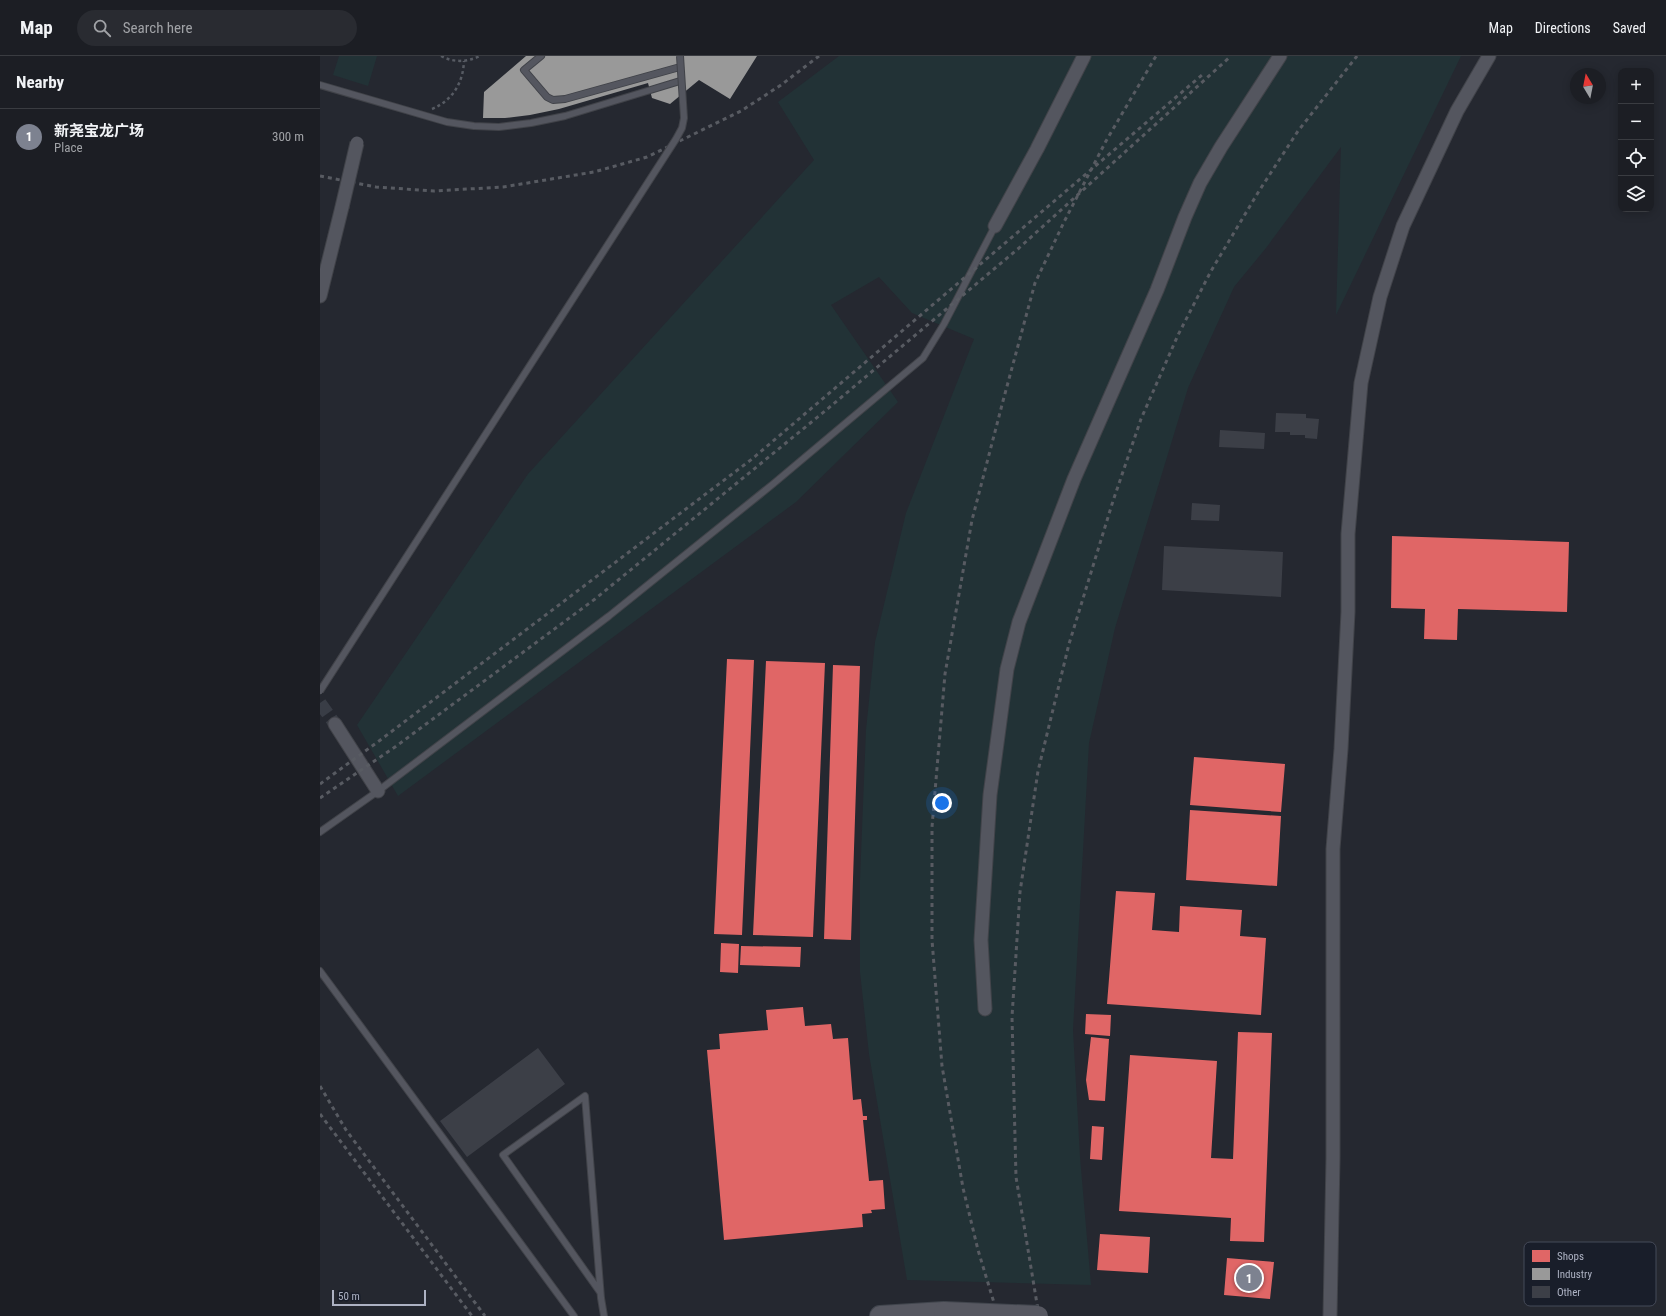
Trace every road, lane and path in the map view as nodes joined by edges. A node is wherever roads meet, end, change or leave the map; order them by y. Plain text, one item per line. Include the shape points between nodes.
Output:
1 (442, 56) edge
2 (480, 56) edge
3 (541, 56) edge
4 (680, 56) edge
5 (1084, 56) edge
6 (1280, 56) edge
7 (1489, 56) edge
8 (464, 61) junction
9 (680, 67) junction
10 (680, 81) junction
11 (320, 85) edge
12 (429, 109) dead end
13 (357, 143) dead end
14 (995, 226) joint
15 (320, 296) edge
16 (320, 691) edge
17 (335, 724) tunnel mouth
18 (378, 791) junction
19 (320, 832) edge
20 (320, 972) edge
21 (985, 1009) dead end
22 (600, 1292) junction
23 (574, 1316) edge
24 (604, 1316) edge
25 (880, 1316) edge
26 (1038, 1316) edge
27 (1330, 1316) edge

1 - 8 path via 450,60
2 - 8 path
3 - 9 lane via 524,70 547,97 553,100 565,99
4 - 9 lane, bridge
5 - 14 street
6 - 21 street via 1200,183 1157,290 1074,479 1019,622 1007,669 990,795 981,940
7 - 27 street via 1457,111 1403,226 1380,297 1361,383 1348,534 1347,635 1333,849
8 - 12 path via 462,77 455,91 442,104
9 - 10 lane, bridge
10 - 11 lane via 565,116 531,124 499,127 447,122
10 - 16 lane, bridge via 684,118 676,139
13 - 15 street, bridge
14 - 18 lane via 944,324 923,358 773,484 609,616
17 - 18 street
18 - 19 lane
20 - 23 lane
22 - 22 lane via 595,1229 585,1096 503,1155
22 - 24 lane
25 - 26 main road, bridge via 944,1312

